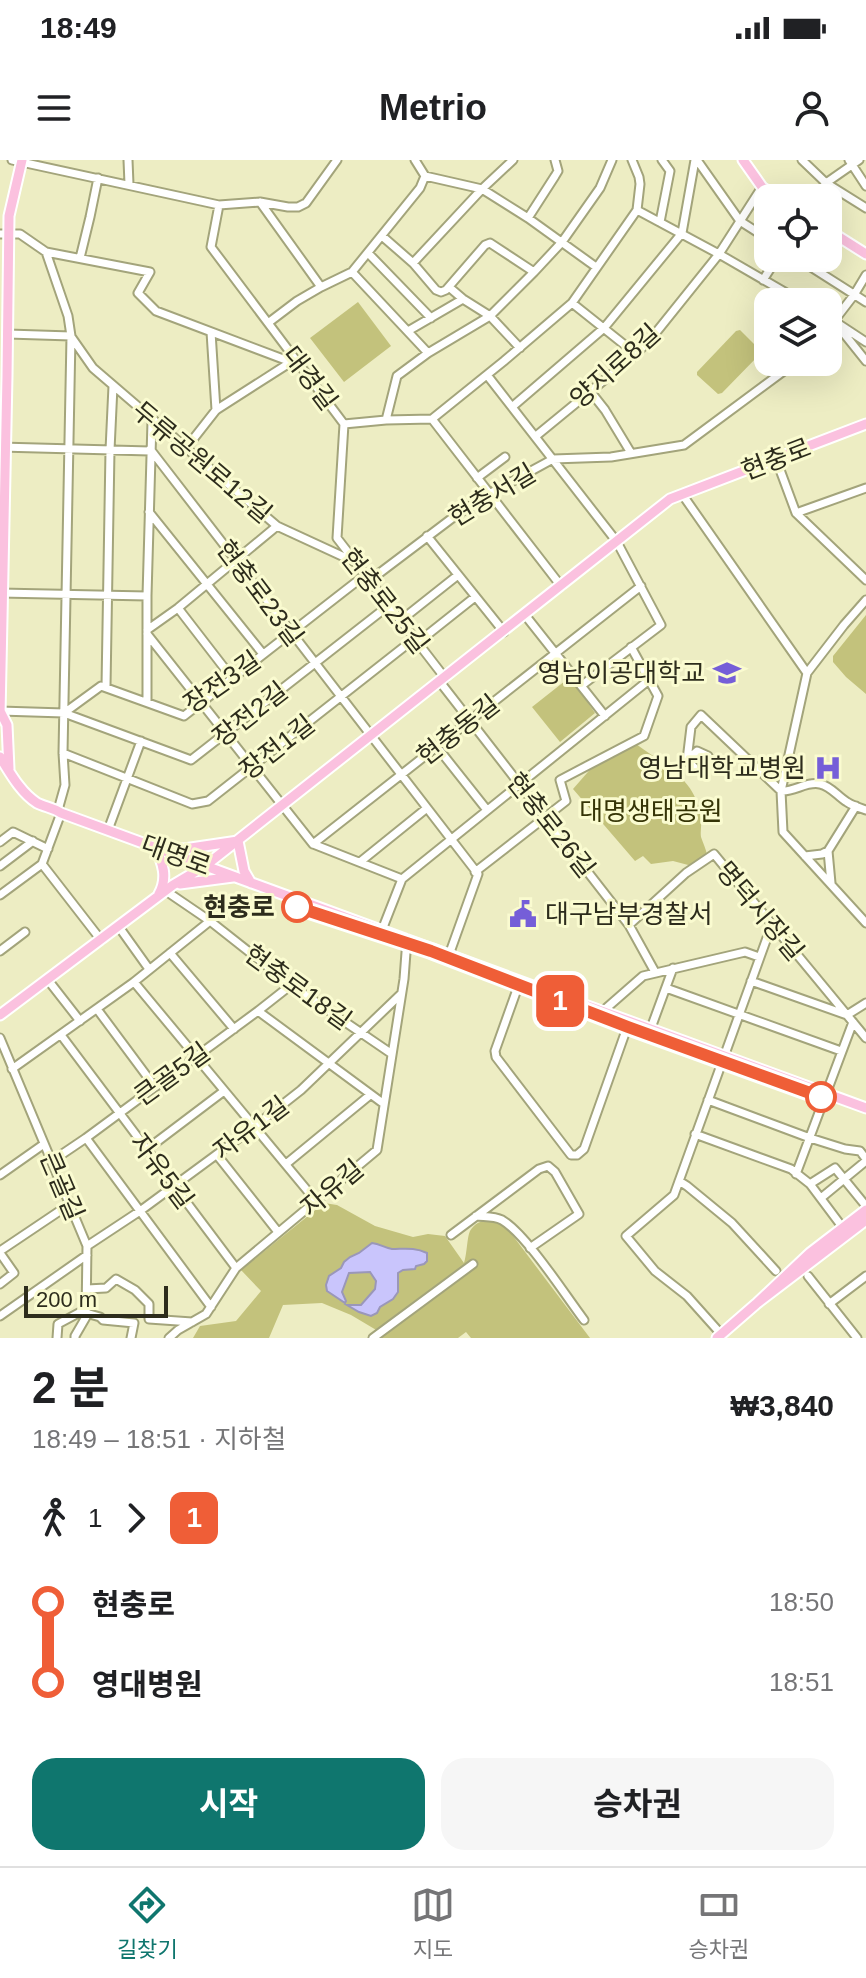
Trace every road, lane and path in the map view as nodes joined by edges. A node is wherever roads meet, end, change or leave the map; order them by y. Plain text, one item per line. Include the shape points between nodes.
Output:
1 (128, 160) edge
2 (337, 160) edge
3 (415, 160) edge
4 (513, 160) edge
5 (555, 160) edge
6 (612, 160) edge
7 (632, 160) edge
8 (662, 160) edge
9 (696, 160) edge
10 (743, 160) edge
11 (802, 160) edge
12 (19, 161) edge
13 (853, 162) edge
14 (425, 176) junction
15 (98, 178) junction
16 (826, 183) junction
17 (129, 184) junction
18 (760, 184) edge
19 (866, 186) edge
20 (482, 189) junction
21 (754, 199) edge
22 (260, 202) junction
23 (219, 205) junction
24 (866, 208) edge
25 (637, 210) junction
26 (528, 218) junction
27 (740, 221) junction
28 (660, 222) junction
29 (4, 227) edge
30 (754, 230) edge
31 (682, 233) junction
32 (382, 236) junction
33 (842, 239) edge
34 (562, 242) junction
35 (46, 252) junction
36 (368, 253) junction
37 (719, 254) junction
38 (866, 254) edge
39 (80, 258) junction
40 (413, 263) junction
41 (596, 267) junction
42 (352, 272) junction
43 (534, 272) junction
44 (768, 272) edge
45 (819, 272) edge
46 (866, 275) edge
47 (763, 280) junction
48 (321, 287) junction
49 (449, 287) junction
50 (777, 288) edge
51 (854, 295) junction
52 (463, 299) junction
53 (866, 302) edge
54 (572, 303) junction
55 (842, 313) edge
56 (490, 316) junction
57 (431, 318) junction
58 (268, 323) junction
59 (842, 327) edge
60 (604, 328) junction
61 (408, 331) junction
62 (211, 332) junction
63 (842, 332) edge
64 (8, 334) junction
65 (71, 336) junction
66 (866, 342) edge
67 (520, 348) junction
68 (428, 353) junction
69 (636, 354) junction
70 (293, 361) junction
71 (866, 361) edge
72 (4, 375) edge
73 (487, 375) junction
74 (777, 376) edge
75 (113, 386) junction
76 (590, 391) junction
77 (512, 407) junction
78 (216, 410) junction
79 (3, 411) edge
80 (432, 419) junction
81 (386, 420) junction
82 (152, 421) junction
83 (344, 424) junction
84 (866, 424) edge
85 (536, 436) junction
86 (187, 447) junction
87 (2, 448) edge
88 (68, 450) junction
89 (110, 450) junction
90 (150, 450) junction
91 (631, 453) junction
92 (505, 457) dead end
93 (553, 459) junction
94 (776, 459) junction
95 (477, 478) junction
96 (866, 488) edge
97 (489, 494) junction
98 (682, 494) junction
99 (149, 512) junction
100 (796, 513) junction
101 (277, 526) junction
102 (427, 536) junction
103 (617, 542) junction
104 (236, 561) junction
105 (355, 562) junction
106 (458, 575) junction
107 (367, 578) junction
108 (866, 580) edge
109 (207, 585) junction
110 (561, 586) junction
111 (641, 586) junction
112 (2, 593) edge
113 (65, 594) junction
114 (107, 595) junction
115 (147, 596) junction
116 (475, 597) junction
117 (866, 600) edge
118 (388, 606) junction
119 (178, 608) junction
120 (525, 615) junction
121 (400, 621) junction
122 (147, 632) junction
123 (291, 632) junction
124 (504, 632) junction
125 (416, 641) junction
126 (631, 647) junction
127 (263, 654) junction
128 (556, 654) junction
129 (315, 663) junction
130 (807, 673) junction
131 (232, 678) junction
132 (442, 680) junction
133 (649, 680) junction
134 (581, 686) junction
135 (106, 687) junction
136 (340, 696) junction
137 (147, 702) junction
138 (201, 703) junction
139 (0, 712) edge
140 (64, 713) junction
141 (605, 716) junction
142 (470, 721) junction
143 (225, 733) junction
144 (371, 736) junction
145 (141, 741) junction
146 (437, 747) junction
147 (63, 753) junction
148 (708, 756) dead end
149 (0, 757) edge
150 (687, 760) junction
151 (252, 767) junction
152 (694, 767) dead end
153 (10, 772) junction
154 (401, 775) junction
155 (127, 778) junction
156 (0, 779) edge
157 (520, 785) junction
158 (781, 791) junction
159 (282, 805) junction
160 (856, 806) junction
161 (427, 808) junction
162 (487, 810) junction
163 (866, 810) edge
164 (60, 812) junction
165 (546, 818) junction
166 (108, 830) junction
167 (451, 840) junction
168 (33, 841) junction
169 (238, 841) junction
170 (0, 842) edge
171 (313, 844) junction
172 (155, 847) junction
173 (48, 849) junction
174 (828, 851) junction
175 (805, 856) junction
176 (360, 862) junction
177 (42, 864) junction
178 (0, 866) edge
179 (205, 866) junction
180 (475, 872) junction
181 (234, 877) junction
182 (402, 879) junction
183 (251, 883) junction
184 (831, 883) junction
185 (166, 891) junction
186 (1, 893) edge
187 (210, 921) junction
188 (866, 923) edge
189 (772, 924) junction
190 (629, 925) junction
191 (119, 927) junction
192 (382, 930) junction
193 (25, 932) dead end
194 (407, 939) junction
195 (101, 940) junction
196 (0, 951) edge
197 (170, 953) junction
198 (449, 955) junction
199 (759, 957) junction
200 (673, 968) junction
201 (149, 969) junction
202 (655, 972) junction
203 (48, 980) junction
204 (520, 981) junction
205 (751, 981) junction
206 (134, 982) junction
207 (291, 985) junction
208 (666, 988) junction
209 (401, 994) junction
210 (866, 1003) edge
211 (97, 1009) junction
212 (258, 1011) junction
213 (603, 1011) junction
214 (739, 1013) junction
215 (0, 1015) edge
216 (850, 1019) junction
217 (80, 1021) junction
218 (629, 1022) junction
219 (651, 1028) junction
220 (234, 1029) junction
221 (361, 1032) junction
222 (61, 1035) junction
223 (0, 1038) edge
224 (866, 1038) edge
225 (841, 1051) junction
226 (392, 1054) junction
227 (724, 1055) junction
228 (196, 1057) junction
229 (329, 1064) junction
230 (12, 1069) junction
231 (155, 1087) junction
232 (224, 1091) junction
233 (826, 1094) junction
234 (370, 1095) junction
235 (708, 1100) junction
236 (384, 1104) junction
237 (866, 1108) edge
238 (119, 1113) junction
239 (254, 1127) junction
240 (695, 1134) junction
241 (86, 1138) junction
242 (810, 1138) junction
243 (44, 1144) junction
244 (146, 1150) junction
245 (217, 1155) junction
246 (866, 1160) edge
247 (52, 1161) junction
248 (286, 1164) junction
249 (796, 1174) junction
250 (0, 1175) edge
251 (844, 1179) junction
252 (679, 1181) junction
253 (810, 1184) junction
254 (173, 1185) junction
255 (821, 1198) junction
256 (316, 1201) junction
257 (70, 1204) junction
258 (140, 1211) junction
259 (865, 1215) edge
260 (476, 1216) junction
261 (843, 1228) junction
262 (278, 1232) junction
263 (451, 1235) dead end
264 (530, 1248) junction
265 (87, 1250) junction
266 (0, 1252) edge
267 (473, 1264) dead end
268 (236, 1268) junction
269 (776, 1271) dead end
270 (808, 1276) dead end
271 (866, 1276) edge
272 (0, 1284) edge
273 (87, 1289) junction
274 (756, 1304) junction
275 (829, 1304) junction
276 (211, 1307) junction
277 (86, 1311) junction
278 (0, 1316) edge
279 (149, 1316) junction
280 (584, 1320) dead end
281 (193, 1322) junction
282 (134, 1323) junction
283 (719, 1336) edge
284 (57, 1338) edge
285 (75, 1338) edge
286 (131, 1338) edge
287 (169, 1338) edge
288 (373, 1338) edge
289 (857, 1338) edge

1 - 17 street
2 - 22 street via 306,203 288,207
3 - 14 street
4 - 20 street
5 - 26 street via 558,171
6 - 34 street via 600,188
7 - 25 street via 640,184
8 - 28 street via 670,171
9 - 27 street
9 - 31 street
10 - 18 main road
11 - 16 street
12 - 15 street
12 - 29 main road
13 - 16 street
13 - 19 street
14 - 20 street
14 - 32 street
15 - 17 street
15 - 39 street
16 - 24 street
17 - 23 street
20 - 26 street
20 - 40 street
21 - 27 street, 양지로8길
22 - 23 street
22 - 48 street
23 - 58 street, 대경길 via 211,247
25 - 28 street
25 - 41 street
26 - 34 street
27 - 30 street
27 - 37 street, 양지로8길
28 - 31 street
29 - 35 street
29 - 64 main road
31 - 37 street
31 - 60 street
32 - 36 street
32 - 40 street
33 - 38 main road
34 - 41 street
34 - 43 street
35 - 39 street
35 - 65 street, 두류공원로12길
36 - 42 street
36 - 57 street
37 - 47 street
37 - 69 street, 양지로8길
39 - 62 street via 150,272 138,293 156,311
40 - 49 street via 436,290
41 - 54 street
42 - 48 street
42 - 61 street
43 - 49 street via 490,243
43 - 56 street
44 - 47 street
45 - 51 street
46 - 51 street
47 - 50 street
48 - 58 street
49 - 52 street
51 - 53 street
51 - 55 street
52 - 56 street
52 - 57 street
54 - 60 street
54 - 67 street
56 - 67 street
56 - 68 street
57 - 61 street
58 - 70 street, 대경길
59 - 66 street
60 - 69 street
60 - 77 street
61 - 68 street
62 - 70 street
62 - 78 street
63 - 71 street
64 - 65 street
64 - 72 main road
65 - 75 street, 두류공원로12길
65 - 88 street
67 - 73 street
68 - 81 street via 397,376
69 - 76 street, 양지로8길
70 - 78 street
70 - 83 street, 대경길
72 - 79 main road
73 - 77 street
73 - 80 street
74 - 91 street, 현충서길 via 684,445
75 - 82 street, 두류공원로12길
75 - 89 street
76 - 85 street, 양지로8길
76 - 91 street
77 - 85 street
78 - 86 street
79 - 87 main road
80 - 81 street, 대경길
80 - 95 street
81 - 83 street, 대경길
82 - 86 street, 두류공원로12길
82 - 90 street
83 - 105 street, 현충로25길 via 337,538
84 - 94 main road, 현충로
85 - 93 street
86 - 101 street, 두류공원로12길
87 - 88 street
87 - 112 main road
88 - 89 street
88 - 113 street
89 - 90 street
89 - 114 street
90 - 99 street
90 - 104 street, 현충로23길
91 - 93 street, 현충서길
92 - 95 street
93 - 97 street, 현충서길
93 - 103 street
94 - 98 main road, 현충로
94 - 100 street
95 - 97 street
96 - 100 street
97 - 102 street, 현충서길
97 - 110 street
98 - 103 main road, 현충로
98 - 130 street
99 - 109 street
99 - 115 street
100 - 108 street
101 - 104 street
101 - 105 street, 두류공원로12길
102 - 106 street
102 - 107 street, 현충서길
103 - 110 main road, 현충로
103 - 111 street
104 - 109 street
104 - 123 street, 현충로23길
105 - 107 street, 현충로25길
106 - 116 street
106 - 121 street
107 - 118 street, 현충로25길
107 - 123 street, 장전3길
109 - 119 street
109 - 127 street
110 - 120 main road, 현충로
111 - 126 street via 661,625
111 - 128 street, 현충동길
112 - 113 street
112 - 139 main road
113 - 114 street
113 - 140 street
114 - 115 street
114 - 135 street
115 - 122 street
116 - 124 street
116 - 125 street, 장전1길
117 - 130 street
118 - 121 street, 현충로25길
118 - 129 street, 장전2길
119 - 122 street
119 - 131 street
120 - 124 main road, 현충로
120 - 128 street
121 - 125 street, 현충로25길
122 - 137 street
122 - 138 street
123 - 127 street, 장전3길
123 - 129 street, 현충로23길
124 - 132 main road, 현충로
125 - 132 street, 현충로25길
125 - 136 street, 장전1길
126 - 133 street
126 - 134 street
127 - 131 street, 장전3길
128 - 134 street
128 - 142 street, 현충동길
129 - 136 street, 현충로23길
129 - 143 street, 장전2길
130 - 158 street
131 - 138 street, 장전3길
132 - 142 street, 현충로26길
132 - 144 main road, 현충로
133 - 141 street
133 - 165 street via 658,696 644,736 560,780 566,801
134 - 141 street
135 - 137 street, 장전3길
135 - 140 street
136 - 144 street, 현충로23길
136 - 151 street, 장전1길
137 - 138 street, 장전3길 via 184,716
138 - 143 street
139 - 140 street
139 - 153 main road via 7,725
140 - 145 street, 장전2길
140 - 147 street
141 - 157 street
142 - 146 street, 현충동길
142 - 157 street, 현충로26길
143 - 145 street, 장전2길 via 191,760
143 - 151 street
144 - 154 street, 현충로23길
144 - 159 main road, 현충로
145 - 155 street
146 - 154 street, 현충동길
146 - 162 street
147 - 155 street, 장전1길
147 - 164 street
148 - 150 street via 697,751
149 - 153 main road, 대명로
150 - 152 street
150 - 158 street via 691,727 701,715
151 - 155 street, 장전1길 via 208,801 192,804
151 - 159 street
153 - 156 main road
153 - 164 main road, 대명로 via 36,802
154 - 161 street, 현충로23길
154 - 171 street, 현충동길
155 - 166 street
157 - 162 street
157 - 165 street, 현충로26길
158 - 160 street via 819,784
158 - 175 street via 783,832
159 - 169 main road, 현충로
159 - 171 street
160 - 163 street
160 - 174 street
161 - 167 street, 현충로23길
161 - 176 street
162 - 167 street
164 - 166 main road, 대명로
164 - 173 street
165 - 180 street
165 - 190 street, 현충로26길
166 - 172 main road, 대명로
167 - 180 street, 현충로23길
167 - 182 street
168 - 170 street via 13,832
168 - 173 street
168 - 178 street
169 - 172 main road via 184,849
169 - 179 main road, 현충로
169 - 183 main road
171 - 176 street
172 - 179 main road, 대명로
172 - 185 main road
173 - 177 street
174 - 175 street
174 - 184 street
175 - 184 street
176 - 182 street
177 - 186 street
177 - 195 street
179 - 181 main road, 대명로
179 - 185 main road, 현충로
180 - 198 street
181 - 183 main road, 대명로
181 - 185 main road
182 - 192 street
183 - 192 main road, 대명로
184 - 188 street
185 - 187 street, 현충로18길
185 - 191 main road, 현충로
187 - 197 street
187 - 207 street, 현충로18길
189 - 190 street, 명덕시장길 via 714,854
189 - 199 street
189 - 216 street, 명덕시장길
190 - 202 street, 현충로26길
191 - 195 main road, 현충로
191 - 201 street
192 - 194 main road, 대명로
193 - 196 street
194 - 198 main road, 대명로
194 - 209 street, 자유길
195 - 203 main road, 현충로
197 - 201 street
197 - 220 street
198 - 204 main road, 대명로
199 - 200 street via 745,952
199 - 205 street
200 - 202 street
200 - 208 street
201 - 206 street
202 - 213 street
203 - 215 main road, 현충로
203 - 217 street
204 - 213 main road, 대명로
204 - 218 street via 496,1057 571,1155 584,1149
205 - 214 street
205 - 216 street
206 - 211 street
206 - 228 street
207 - 212 street, 큰골5길
207 - 221 street, 현충로18길
208 - 214 street
208 - 219 street
209 - 221 street, 자유1길
209 - 226 street, 자유길
210 - 216 street
211 - 217 street
211 - 231 street
212 - 220 street, 큰골5길
212 - 229 street
213 - 218 main road, 대명로
214 - 225 street
214 - 227 street
216 - 224 street, 명덕시장길
216 - 225 street
217 - 222 street
218 - 219 main road, 대명로
219 - 227 main road, 대명로
220 - 228 street, 큰골5길
221 - 226 street, 현충로18길
221 - 229 street, 자유1길
222 - 230 street
222 - 238 street, 자유5길
223 - 230 street, 큰골길
225 - 233 street
226 - 236 street, 자유길
227 - 233 main road, 대명로
227 - 235 street
228 - 231 street, 큰골5길
228 - 232 street
229 - 234 street
229 - 239 street, 자유1길
230 - 243 street, 큰골길
231 - 238 street, 큰골5길
232 - 239 street
232 - 244 street
233 - 237 main road, 대명로
233 - 242 street
234 - 236 street
234 - 248 street
235 - 240 street
235 - 242 street
236 - 256 street, 자유길 via 377,1150
238 - 241 street, 큰골5길
238 - 244 street, 자유5길
239 - 245 street, 자유1길
239 - 248 street
240 - 249 street
240 - 252 street
241 - 247 street, 큰골5길
241 - 258 street
242 - 246 street via 860,1151
242 - 249 street
243 - 247 street, 큰골길
243 - 250 street
244 - 254 street, 자유5길
245 - 254 street, 자유1길
245 - 262 street
246 - 251 street
247 - 257 street, 큰골길
248 - 256 street
249 - 253 street
251 - 253 street via 835,1168
251 - 255 street
251 - 259 street
252 - 269 street via 732,1223
252 - 283 street via 674,1195 626,1236
253 - 255 street
254 - 258 street, 자유1길
254 - 268 street, 자유5길
255 - 261 street
256 - 262 street, 자유길
257 - 265 street, 큰골길
257 - 266 street
258 - 265 street, 자유1길
258 - 276 street
259 - 261 main road
259 - 274 main road
260 - 263 street
260 - 264 street via 504,1221
260 - 264 street via 548,1166 579,1214
261 - 274 main road
262 - 268 street, 자유길
264 - 280 street
265 - 273 street, 큰골길
265 - 278 street, 자유1길
266 - 272 street via 14,1273
267 - 288 street
268 - 276 street, 자유길
270 - 275 street
271 - 275 street
273 - 277 street, 큰골길
273 - 279 street via 106,1288 116,1279 149,1304
274 - 283 main road
275 - 289 street
276 - 281 street, 자유길
277 - 282 street via 103,1320
277 - 284 street via 58,1324
277 - 285 street, 큰골길
279 - 281 street
279 - 282 street via 135,1317
281 - 287 street, 자유길
282 - 286 street

